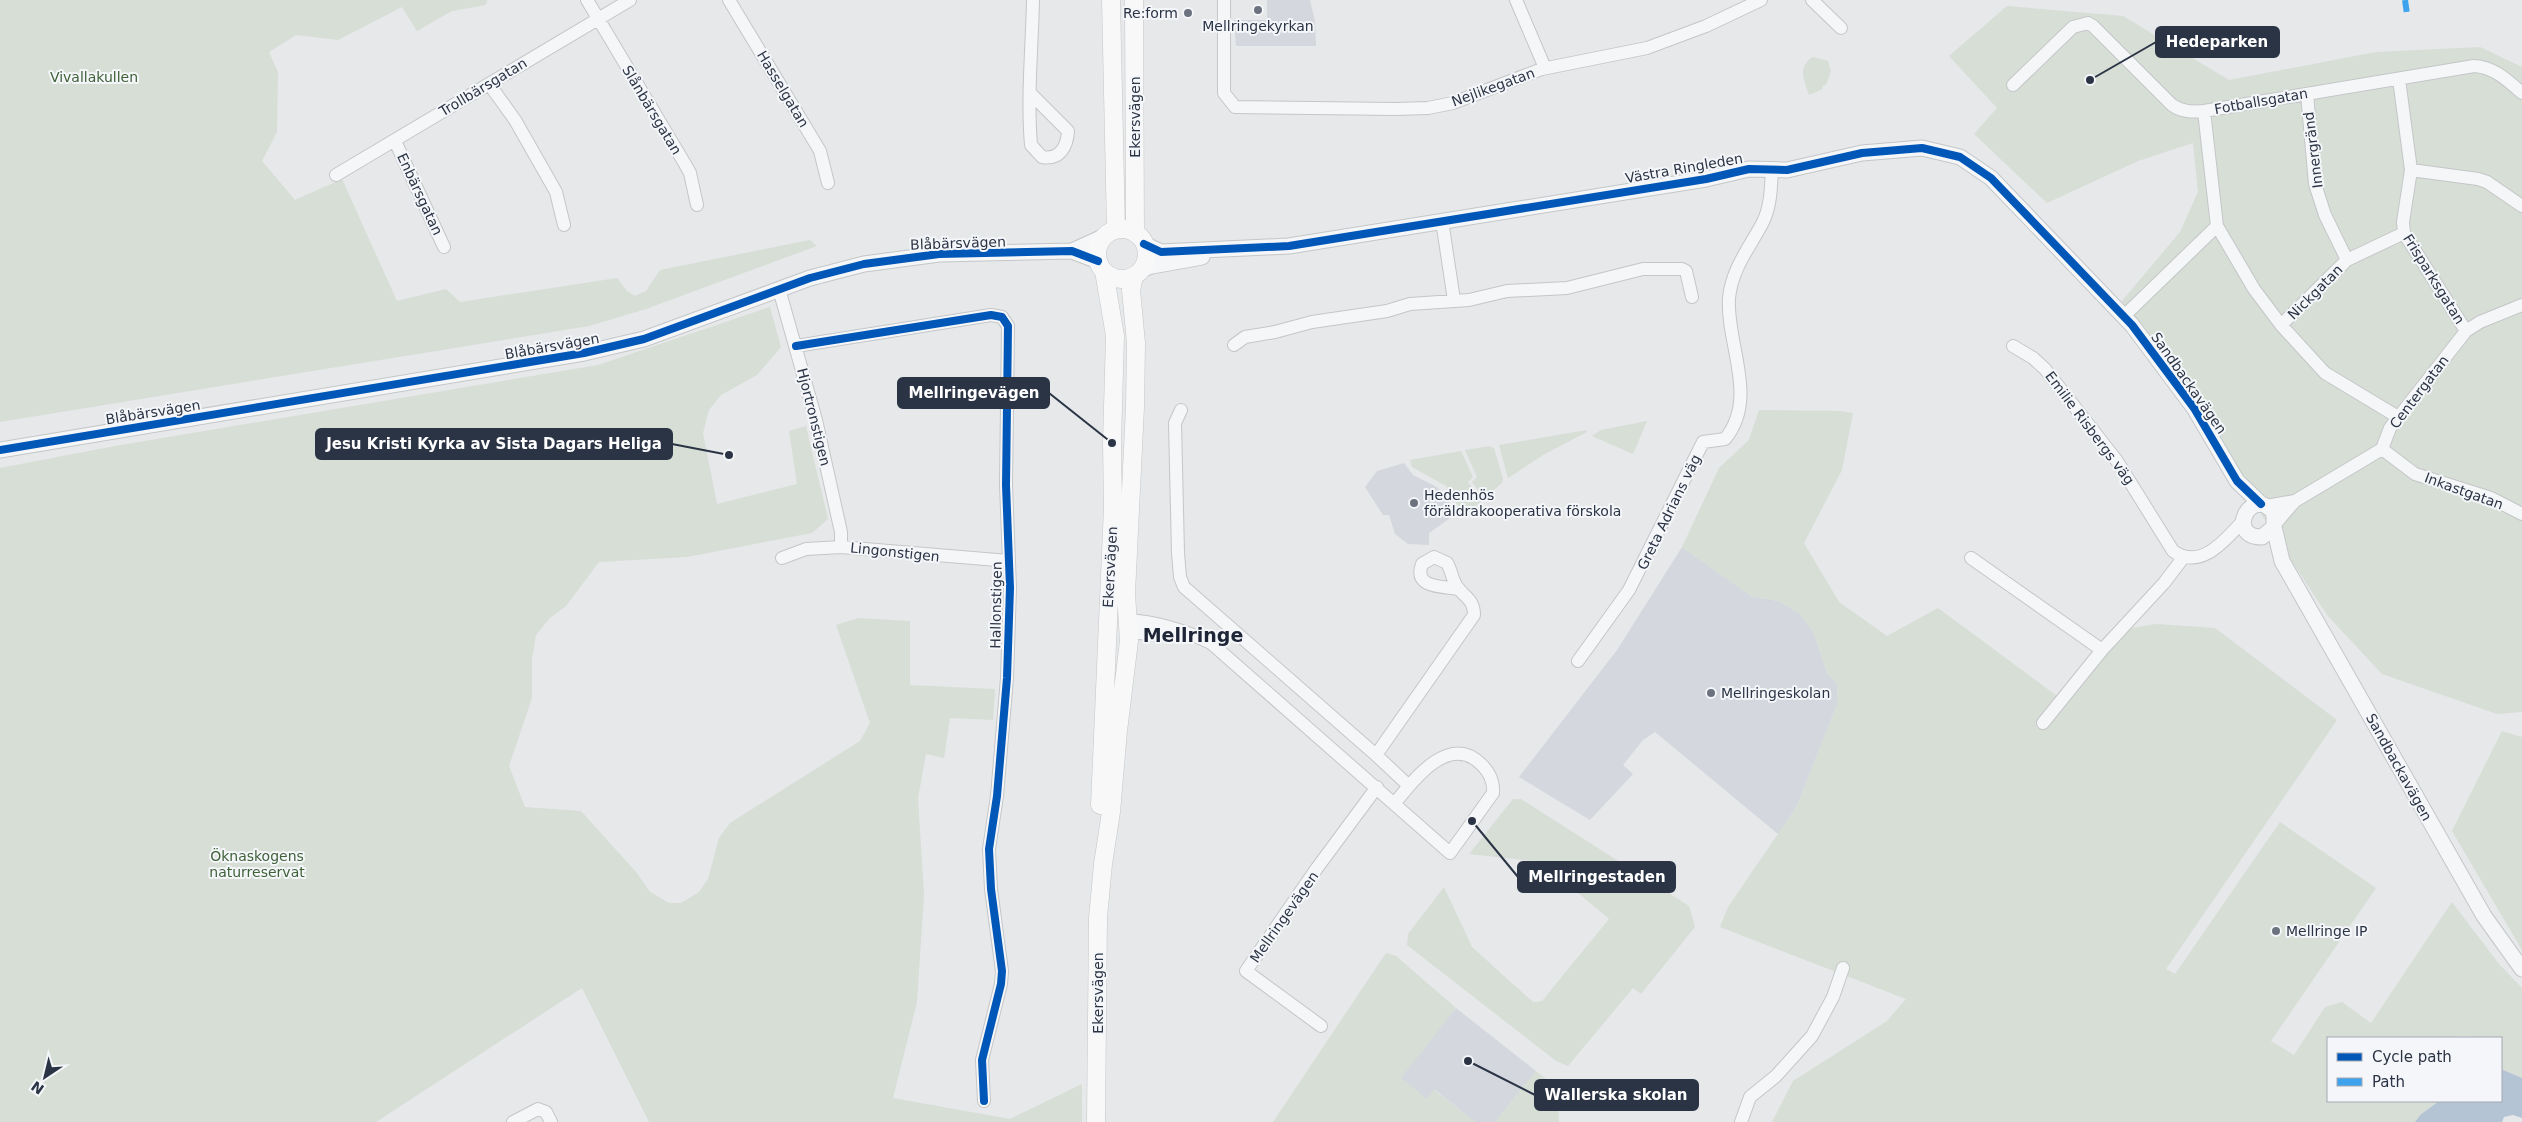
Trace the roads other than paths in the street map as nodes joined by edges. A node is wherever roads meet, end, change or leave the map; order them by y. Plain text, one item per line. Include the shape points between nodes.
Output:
1 (587, 0) edge
2 (630, 0) edge
3 (729, 0) edge
4 (1033, 0) edge
5 (1111, 0) edge
6 (1134, 0) edge
7 (1224, 0) edge
8 (1516, 0) edge
9 (1761, 0) edge
10 (1812, 0) edge
11 (598, 19) junction
12 (1841, 28) dead end
13 (1545, 68) junction
14 (2400, 79) junction
15 (489, 84) junction
16 (2013, 85) dead end
17 (2522, 93) edge
18 (1030, 94) junction
19 (2307, 94) junction
20 (2204, 111) junction
21 (395, 141) junction
22 (1772, 169) junction
23 (2411, 170) junction
24 (336, 176) dead end
25 (828, 183) dead end
26 (697, 205) dead end
27 (2522, 206) edge
28 (1442, 221) junction
29 (564, 225) dead end
30 (2217, 226) junction
31 (1111, 233) junction
32 (2404, 233) junction
33 (1139, 239) junction
34 (444, 247) dead end
35 (1072, 251) junction
36 (1200, 253) junction
37 (2347, 260) junction
38 (1101, 266) junction
39 (1137, 273) junction
40 (2091, 280) joint
41 (779, 289) junction
42 (1692, 297) dead end
43 (1454, 300) junction
44 (2522, 305) edge
45 (2124, 316) junction
46 (2281, 325) junction
47 (2466, 330) junction
48 (1234, 345) dead end
49 (796, 346) junction
50 (2012, 346) dead end
51 (1180, 410) dead end
52 (2398, 417) junction
53 (0, 450) edge
54 (2382, 450) junction
55 (2237, 481) junction
56 (2295, 501) junction
57 (2264, 505) junction
58 (2522, 514) edge
59 (2244, 518) junction
60 (2275, 525) junction
61 (2254, 536) junction
62 (2222, 543) junction
63 (842, 546) junction
64 (782, 558) dead end
65 (1972, 558) dead end
66 (2183, 558) junction
67 (1009, 561) junction
68 (2282, 561) junction
69 (1458, 589) dead end
70 (1108, 625) junction
71 (1128, 626) junction
72 (2102, 650) junction
73 (1578, 661) dead end
74 (2042, 723) dead end
75 (1376, 755) junction
76 (1408, 786) junction
77 (1377, 787) junction
78 (1395, 803) junction
79 (1102, 864) junction
80 (1843, 968) dead end
81 (2522, 969) edge
82 (1321, 1026) dead end
83 (984, 1100) dead end
84 (513, 1122) edge
85 (551, 1122) edge
86 (1096, 1122) edge
87 (1741, 1122) edge

1 - 11 street, Slånbärsgatan
2 - 11 street, Trollbärsgatan
3 - 25 street, Hasselgatan via 820,151
4 - 18 street
5 - 31 main road, Ekersvägen
6 - 33 main road, Ekersvägen
7 - 13 street, Nejlikegatan via 1224,93 1235,107 1428,108 1453,103
8 - 13 street
9 - 13 street, Nejlikegatan via 1706,26 1647,48
10 - 12 street
11 - 15 street, Trollbärsgatan
11 - 26 street, Slånbärsgatan via 690,173
14 - 17 street, Fotballsgatan via 2484,66
14 - 19 street, Fotballsgatan
14 - 23 street, Frisparksgatan
15 - 21 street, Trollbärsgatan
15 - 29 street via 515,120 560,198
16 - 20 street via 2074,27 2088,23 2178,110
18 - 18 street via 1068,131 1068,141 1057,156 1042,156 1031,145
19 - 20 street, Fotballsgatan
19 - 37 street, Innergränd via 2315,184 2325,215
20 - 30 street, Fotballsgatan
21 - 24 street, Trollbärsgatan
21 - 34 street, Enbärsgatan
22 - 28 street, Västra Ringleden via 1749,169 1706,179
22 - 40 street, Västra Ringleden via 1787,170 1829,159 1902,148 1950,153 1972,163 1991,178
22 - 73 street, Greta Adrians väg via 1767,211 1742,256 1729,296 1741,397 1737,418 1725,439 1703,442 1629,590
23 - 27 street via 2478,179
23 - 32 street, Frisparksgatan
28 - 36 street, Västra Ringleden via 1289,246
28 - 43 street
30 - 45 street
30 - 46 street via 2254,289
31 - 33 main road
31 - 35 street, Blåbärsvägen
31 - 38 main road via 1098,248
32 - 37 street, Nickgatan
32 - 47 street, Frisparksgatan
33 - 36 street, Västra Ringleden via 1161,252
33 - 39 main road via 1147,256
35 - 38 street, Blåbärsvägen
35 - 41 street, Blåbärsvägen via 898,258 864,264
36 - 39 street, Västra Ringleden
37 - 46 street, Nickgatan
38 - 39 main road via 1114,278
38 - 70 main road, Ekersvägen via 1115,336
39 - 71 main road, Ekersvägen via 1132,290 1136,343 1127,560
40 - 45 street, Sandbackavägen
41 - 49 street, Hjortronstigen
41 - 53 street, Blåbärsvägen via 664,332 584,353
42 - 43 street via 1686,271 1672,268 1643,269 1558,289 1507,290 1469,300
43 - 48 street via 1410,304 1387,311 1312,322 1245,337
44 - 47 street, Centergatan
45 - 55 street, Sandbackavägen via 2171,374
46 - 52 street via 2325,373
47 - 52 street, Centergatan
49 - 63 street, Hjortronstigen via 820,434
49 - 67 street, Hallonstigen via 991,314 1002,317 1008,326 1006,485
50 - 66 street, Emilie Risbergs väg via 2045,369 2118,460 2173,551
51 - 75 street via 1175,423 1178,554 1184,587
52 - 54 street, Centergatan
54 - 56 street
54 - 58 street, Inkastgatan via 2415,474 2491,498
55 - 57 street, Sandbackavägen
55 - 59 street, Sandbackavägen
56 - 57 street
56 - 60 street
57 - 59 street via 2251,506
57 - 60 street via 2274,513
59 - 61 street via 2247,531
59 - 62 street
60 - 61 street via 2268,535
60 - 68 street, Sandbackavägen
61 - 62 street
61 - 68 street, Sandbackavägen
62 - 66 street via 2197,558
63 - 64 street, Lingonstigen via 806,549
63 - 67 street, Lingonstigen
65 - 72 street
66 - 72 street
67 - 83 street, Hallonstigen via 1007,678 989,849 1002,971 982,1060
68 - 81 street, Sandbackavägen via 2484,916
69 - 75 street via 1469,598 1474,614
70 - 71 main road
70 - 79 main road, Ekersvägen via 1100,808
71 - 77 street via 1162,623 1172,630 1211,643
71 - 79 main road, Ekersvägen via 1127,669
72 - 74 street
75 - 76 street
76 - 78 street
76 - 78 street via 1429,764 1461,754 1476,758 1494,783 1493,793 1450,852
77 - 78 street
77 - 82 street, Mellringevägen via 1246,971
79 - 86 main road, Ekersvägen via 1098,918
80 - 87 street via 1833,997 1812,1036 1776,1076 1750,1098
84 - 85 street via 538,1109 546,1112

